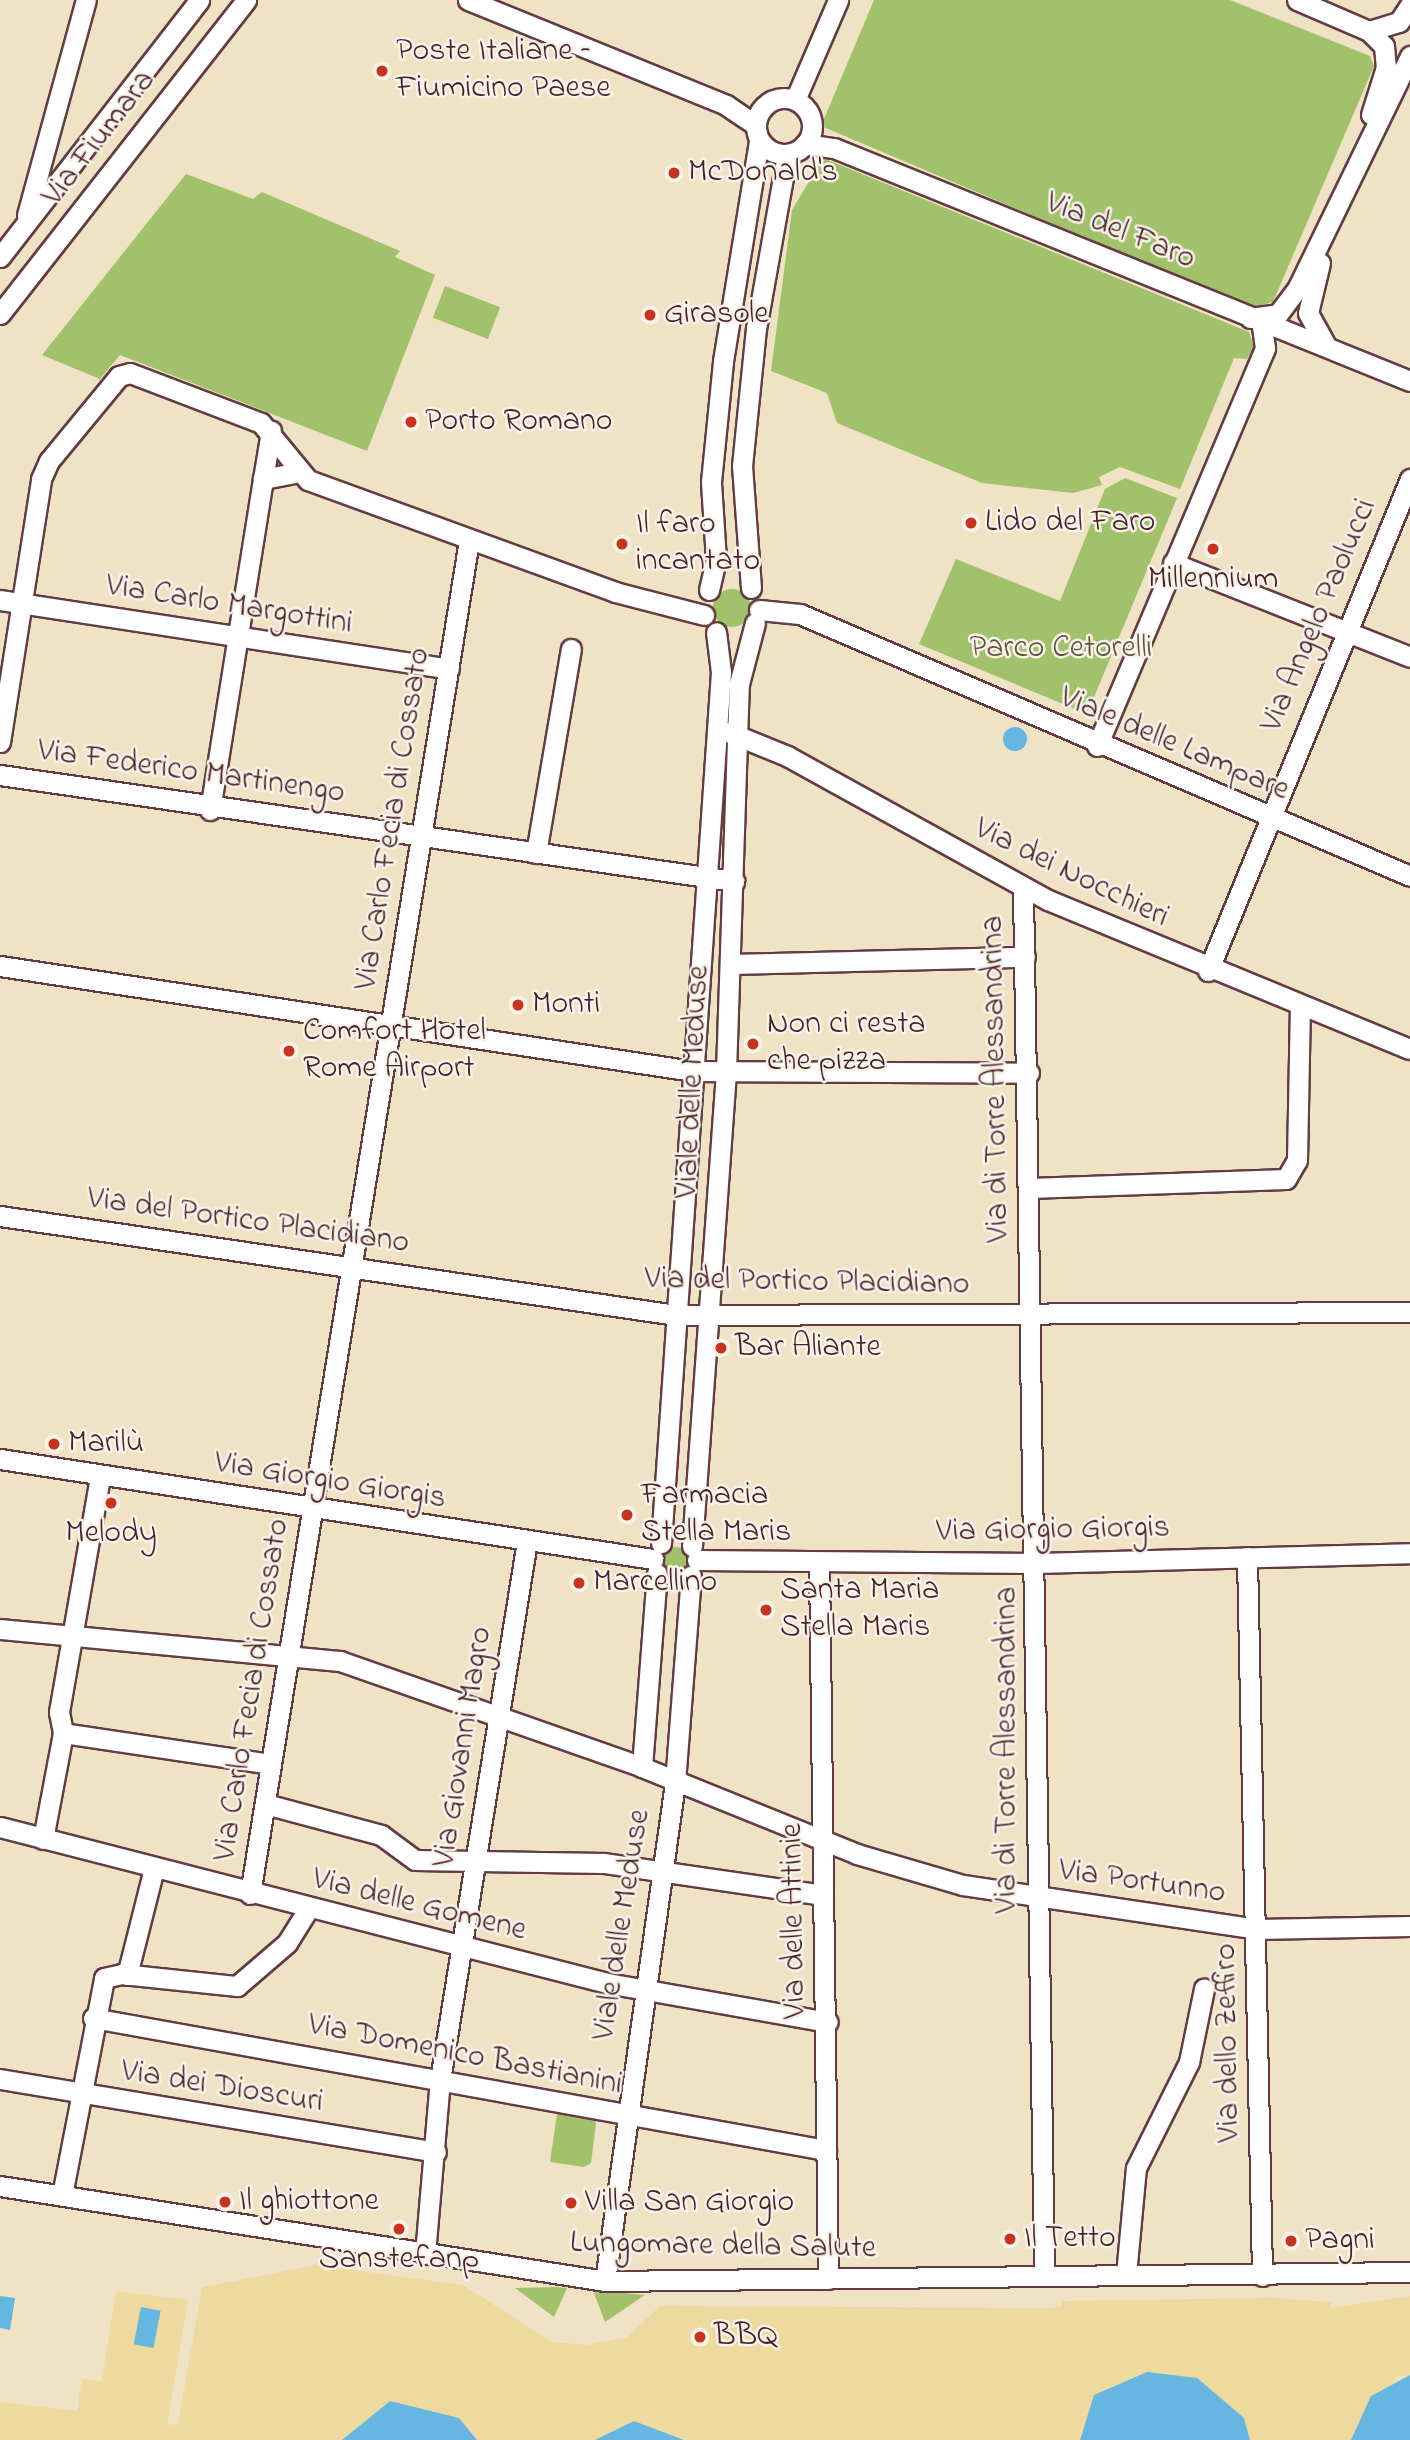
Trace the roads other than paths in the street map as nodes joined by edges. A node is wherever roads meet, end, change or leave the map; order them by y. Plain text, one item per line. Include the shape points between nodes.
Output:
1 (86, 0) edge
2 (199, 0) edge
3 (246, 0) edge
4 (468, 0) edge
5 (838, 0) edge
6 (1297, 0) edge
7 (1410, 5) edge
8 (1369, 32) junction
9 (1410, 56) edge
10 (1404, 84) edge
11 (795, 100) junction
12 (758, 132) junction
13 (1364, 143) junction
14 (805, 144) junction
15 (787, 155) junction
16 (24, 225) junction
17 (1330, 226) junction
18 (0, 257) edge
19 (0, 314) edge
20 (1256, 322) junction
21 (1326, 346) junction
22 (1410, 381) edge
23 (271, 431) junction
24 (298, 472) junction
25 (262, 479) junction
26 (1410, 479) edge
27 (469, 541) junction
28 (1173, 564) junction
29 (751, 588) junction
30 (709, 590) junction
31 (0, 600) edge
32 (22, 604) junction
33 (704, 615) junction
34 (757, 617) junction
35 (1346, 630) junction
36 (716, 632) junction
37 (236, 638) junction
38 (571, 649) dead end
39 (1410, 657) edge
40 (449, 669) junction
41 (717, 730) junction
42 (740, 735) junction
43 (0, 742) edge
44 (1097, 746) junction
45 (0, 775) edge
46 (210, 810) junction
47 (1269, 818) junction
48 (422, 835) junction
49 (536, 853) junction
50 (1410, 876) edge
51 (706, 880) junction
52 (734, 881) junction
53 (1023, 888) junction
54 (1025, 957) junction
55 (730, 964) junction
56 (0, 966) edge
57 (1208, 971) junction
58 (1300, 1006) junction
59 (391, 1025) junction
60 (1410, 1049) edge
61 (693, 1071) junction
62 (726, 1072) junction
63 (1029, 1073) junction
64 (1029, 1188) junction
65 (0, 1216) edge
66 (352, 1267) junction
67 (1410, 1312) edge
68 (676, 1315) junction
69 (710, 1315) junction
70 (1030, 1316) junction
71 (0, 1459) edge
72 (100, 1477) junction
73 (313, 1509) junction
74 (527, 1541) junction
75 (1410, 1553) edge
76 (1247, 1558) junction
77 (657, 1559) junction
78 (693, 1561) junction
79 (820, 1562) junction
80 (1036, 1563) junction
81 (0, 1629) edge
82 (72, 1635) junction
83 (289, 1654) junction
84 (498, 1714) junction
85 (63, 1733) junction
86 (271, 1764) junction
87 (642, 1767) junction
88 (675, 1783) junction
89 (273, 1806) dead end
90 (0, 1827) edge
91 (43, 1839) junction
92 (822, 1841) junction
93 (476, 1864) junction
94 (154, 1868) junction
95 (662, 1870) junction
96 (250, 1894) junction
97 (823, 1895) junction
98 (1038, 1899) junction
99 (307, 1909) junction
100 (1410, 1926) edge
101 (1257, 1929) junction
102 (462, 1948) junction
103 (127, 1975) junction
104 (1204, 1989) dead end
105 (643, 1990) junction
106 (93, 2018) junction
107 (828, 2022) junction
108 (0, 2079) edge
109 (440, 2080) junction
110 (79, 2096) junction
111 (625, 2117) junction
112 (826, 2150) junction
113 (436, 2152) junction
114 (0, 2186) edge
115 (62, 2195) junction
116 (425, 2254) junction
117 (1410, 2272) edge
118 (1126, 2275) junction
119 (1044, 2276) junction
120 (1262, 2276) junction
121 (828, 2279) junction
122 (605, 2281) junction

1 - 16 street
2 - 16 street
3 - 19 street, Via Fiumara
4 - 12 street via 734,108
5 - 11 street
6 - 8 street
7 - 8 street via 1399,22
8 - 13 street via 1387,55
9 - 10 street
10 - 13 street
11 - 12 street via 769,101
11 - 14 street via 811,120
12 - 15 street
12 - 30 street via 723,361 711,482 716,566
13 - 17 street
14 - 15 street
14 - 20 street, Via del Faro via 834,148
15 - 29 street via 755,339 742,466
16 - 18 street
17 - 20 street via 1286,307
17 - 21 street via 1308,313
20 - 21 street, Via del Faro
20 - 28 street via 1265,348
21 - 22 street, Via del Faro
23 - 24 street
23 - 25 street
23 - 32 street via 140,374 119,376 45,470
24 - 25 street
24 - 27 street
25 - 37 street
26 - 35 street, Via Angelo Paolucci
27 - 33 street via 630,597
27 - 40 street, Via Carlo Fecia di Cossato
28 - 35 street
28 - 44 street
29 - 30 street via 725,580
29 - 34 street
30 - 33 street
31 - 32 street, Via Carlo Margottini
32 - 37 street, Via Carlo Margottini
32 - 43 street
33 - 36 street
34 - 36 street via 741,634
34 - 42 street, Viale delle Meduse via 740,676
34 - 44 street, Viale delle Lampare via 800,614
35 - 39 street
35 - 47 street, Via Angelo Paolucci
36 - 41 street, Viale delle Meduse
37 - 40 street, Via Carlo Margottini
37 - 46 street
38 - 49 street
40 - 48 street, Via Carlo Fecia di Cossato
41 - 42 street, Via dei Nocchieri
41 - 51 street, Viale delle Meduse
42 - 52 street, Viale delle Meduse
42 - 53 street, Via dei Nocchieri
44 - 47 street, Viale delle Lampare
45 - 46 street, Via Federico Martinengo
46 - 48 street, Via Federico Martinengo
47 - 50 street, Viale delle Lampare
47 - 57 street, Via Angelo Paolucci
48 - 49 street, Via Federico Martinengo
48 - 59 street, Via Carlo Fecia di Cossato
49 - 51 street, Via Federico Martinengo
51 - 52 street, Via Federico Martinengo
51 - 61 street, Viale delle Meduse
52 - 55 street, Viale delle Meduse
53 - 54 street, Via di Torre Alessandrina
53 - 57 street, Via dei Nocchieri
54 - 55 street
54 - 63 street, Via di Torre Alessandrina
55 - 62 street, Viale delle Meduse
56 - 59 street
57 - 58 street, Via dei Nocchieri
58 - 60 street, Via dei Nocchieri
58 - 64 street via 1298,1154 1290,1176 1273,1182
59 - 61 street
59 - 66 street, Via Carlo Fecia di Cossato
61 - 62 street
61 - 68 street, Viale delle Meduse
62 - 63 street
62 - 69 street, Viale delle Meduse
63 - 64 street, Via di Torre Alessandrina
64 - 70 street, Via di Torre Alessandrina
65 - 66 street, Via del Portico Placidiano
66 - 68 street, Via del Portico Placidiano
66 - 73 street, Via Carlo Fecia di Cossato
67 - 70 street, Via del Portico Placidiano
68 - 69 street, Via del Portico Placidiano
68 - 77 street, Viale delle Meduse
69 - 70 street, Via del Portico Placidiano
69 - 78 street, Viale delle Meduse
70 - 80 street, Via di Torre Alessandrina
71 - 72 street, Via Giorgio Giorgis
72 - 73 street, Via Giorgio Giorgis
72 - 82 street
73 - 74 street, Via Giorgio Giorgis
73 - 83 street, Via Carlo Fecia di Cossato
74 - 77 street, Via Giorgio Giorgis
74 - 84 street, Via Giovanni Magro
75 - 76 street, Via Giorgio Giorgis
76 - 80 street, Via Giorgio Giorgis
76 - 101 street, Via dello Zeffiro
77 - 78 street via 680,1539
77 - 78 street via 673,1583
77 - 87 street, Viale delle Meduse
78 - 79 street, Via Giorgio Giorgis
78 - 88 street, Viale delle Meduse
79 - 80 street, Via Giorgio Giorgis
79 - 92 street, Via delle Attinie
80 - 98 street, Via di Torre Alessandrina
81 - 82 street, Via Portunno
82 - 83 street, Via Portunno
82 - 85 street via 58,1718
83 - 84 street, Via Portunno via 352,1664
83 - 86 street, Via Carlo Fecia di Cossato
84 - 87 street, Via Portunno
84 - 93 street, Via Giovanni Magro
85 - 86 street
85 - 91 street
86 - 96 street, Via Carlo Fecia di Cossato
87 - 88 street, Via Portunno
88 - 92 street, Via Portunno
88 - 95 street, Viale delle Meduse
89 - 93 street via 381,1835 415,1860
90 - 91 street, Via delle Gomene
91 - 94 street, Via delle Gomene
92 - 97 street, Via delle Attinie
92 - 98 street, Via Portunno via 931,1878
93 - 95 street via 595,1862
93 - 102 street, Via Giovanni Magro
94 - 96 street, Via delle Gomene
94 - 103 street
95 - 97 street
95 - 105 street, Viale delle Meduse
96 - 99 street, Via delle Gomene
97 - 107 street, Via delle Attinie
98 - 101 street, Via Portunno
98 - 119 street, Via di Torre Alessandrina
99 - 102 street, Via delle Gomene
99 - 103 street via 287,1943 237,1986
100 - 101 street, Via Portunno
101 - 120 street, Via dello Zeffiro
102 - 105 street, Via delle Gomene
102 - 109 street, Via Giovanni Magro
103 - 106 street via 102,1981
104 - 118 street via 1189,2062 1136,2168
105 - 107 street, Via delle Gomene
105 - 111 street, Viale delle Meduse
106 - 109 street, Via Domenico Bastianini
106 - 110 street
107 - 112 street, Via delle Attinie
108 - 110 street, Via dei Dioscuri
109 - 111 street, Via Domenico Bastianini
109 - 113 street, Via Giovanni Magro
110 - 113 street, Via dei Dioscuri
110 - 115 street
111 - 112 street, Via Domenico Bastianini
111 - 122 street, Viale delle Meduse
112 - 121 street, Via delle Attinie
113 - 116 street, Via Giovanni Magro
114 - 115 street, Lungomare della Salute
115 - 116 street, Lungomare della Salute
116 - 122 street, Lungomare della Salute
117 - 120 street, Lungomare della Salute
118 - 119 street, Lungomare della Salute
118 - 120 street, Lungomare della Salute
119 - 121 street, Lungomare della Salute
121 - 122 street, Lungomare della Salute

